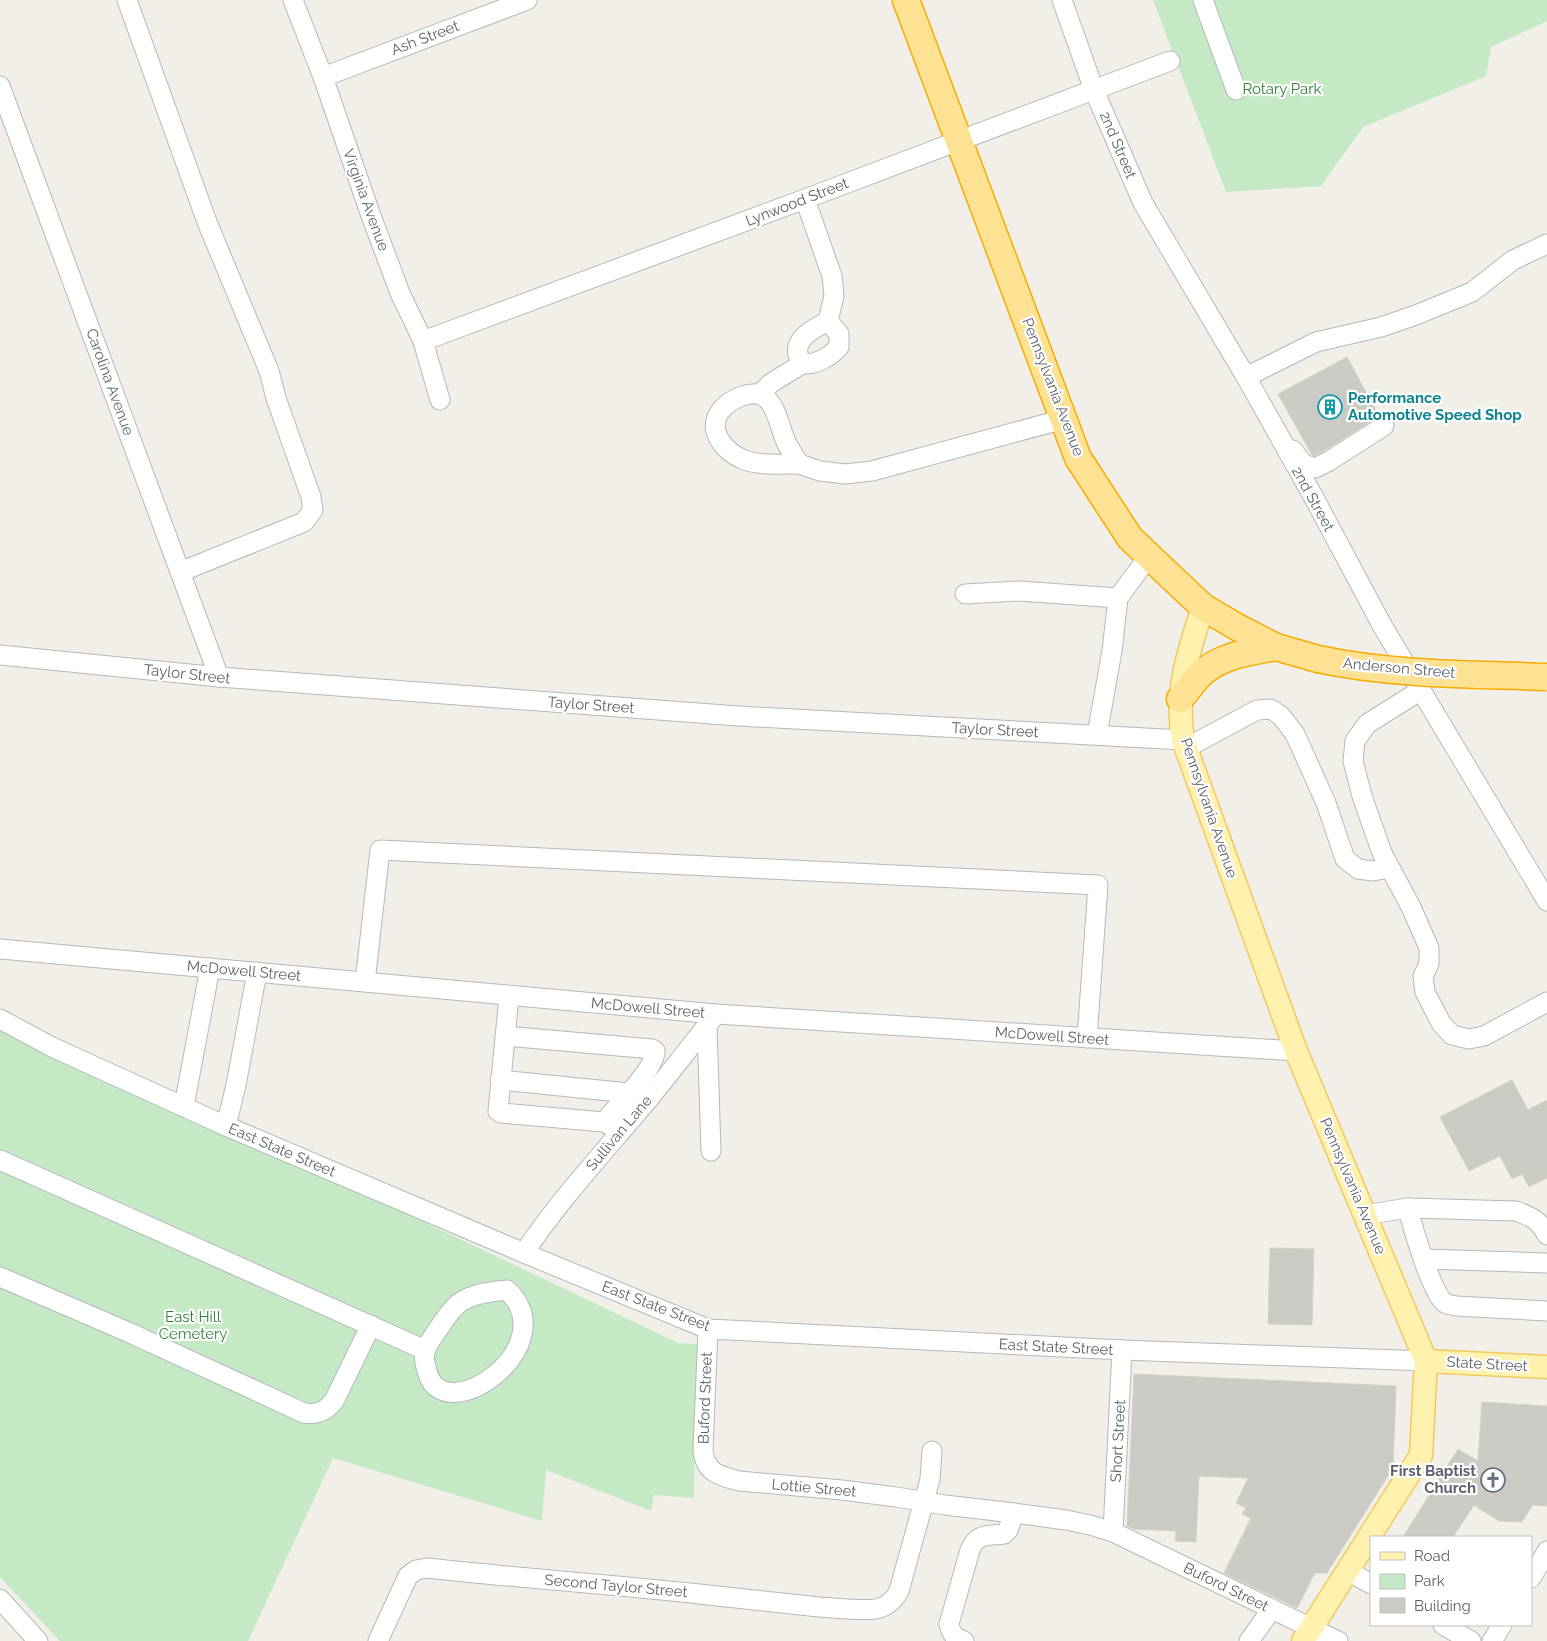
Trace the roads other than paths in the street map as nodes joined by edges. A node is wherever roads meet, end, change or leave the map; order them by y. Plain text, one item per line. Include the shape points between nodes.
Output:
1 (127, 0) edge
2 (293, 0) edge
3 (527, 0) edge
4 (906, 0) edge
5 (1062, 0) edge
6 (1203, 0) edge
7 (1170, 61) dead end
8 (323, 77) junction
9 (0, 86) edge
10 (1094, 90) junction
11 (1236, 90) dead end
12 (959, 141) junction
13 (805, 200) junction
14 (1547, 244) edge
15 (828, 321) junction
16 (423, 341) junction
17 (802, 364) junction
18 (1253, 373) junction
19 (760, 394) junction
20 (440, 400) dead end
21 (1064, 419) junction
22 (1384, 426) dead end
23 (799, 464) junction
24 (1314, 468) junction
25 (1313, 496) junction
26 (1149, 556) junction
27 (180, 572) junction
28 (965, 594) dead end
29 (1118, 598) junction
30 (1203, 607) junction
31 (1276, 647) junction
32 (0, 655) edge
33 (1547, 676) edge
34 (219, 677) junction
35 (1421, 690) junction
36 (1180, 699) junction
37 (1097, 735) junction
38 (1185, 744) junction
39 (1390, 868) junction
40 (1547, 901) edge
41 (0, 949) edge
42 (210, 968) junction
43 (256, 972) junction
44 (365, 982) junction
45 (509, 996) junction
46 (1547, 1002) edge
47 (0, 1020) edge
48 (712, 1020) junction
49 (505, 1036) junction
50 (1087, 1038) junction
51 (1296, 1051) junction
52 (500, 1080) junction
53 (629, 1093) junction
54 (184, 1106) junction
55 (226, 1126) junction
56 (612, 1127) junction
57 (711, 1151) dead end
58 (0, 1161) edge
59 (1408, 1208) junction
60 (1365, 1215) junction
61 (1547, 1236) edge
62 (524, 1253) junction
63 (1424, 1259) junction
64 (1547, 1263) edge
65 (0, 1277) edge
66 (1547, 1311) edge
67 (371, 1325) junction
68 (708, 1329) junction
69 (425, 1350) junction
70 (1122, 1350) junction
71 (1426, 1361) junction
72 (1547, 1367) edge
73 (932, 1451) dead end
74 (708, 1466) joint
75 (924, 1502) junction
76 (1014, 1513) junction
77 (1113, 1532) junction
78 (1370, 1536) edge
79 (1370, 1536) edge
80 (1547, 1551) edge
81 (1348, 1571) junction
82 (1538, 1572) edge
83 (1370, 1583) edge
84 (0, 1598) edge
85 (1272, 1609) junction
86 (1444, 1626) edge
87 (1501, 1626) edge
88 (1307, 1635) edge
89 (37, 1641) edge
90 (378, 1641) edge
91 (964, 1641) edge
92 (1249, 1641) edge
93 (1338, 1641) edge
94 (1471, 1641) edge
95 (1492, 1641) edge

1 - 27 street via 207,222 269,371 314,510 304,522
2 - 8 street, Virginia Avenue
3 - 8 street, Ash Street
4 - 12 highway, Pennsylvania Avenue
5 - 10 street, 2nd Street
6 - 11 street
7 - 10 street, Lynwood Street
8 - 16 street, Virginia Avenue via 373,222 400,293
9 - 27 street, Carolina Avenue
10 - 12 street, Lynwood Street
10 - 18 street, 2nd Street via 1143,203
12 - 13 street, Lynwood Street
12 - 21 highway, Pennsylvania Avenue
13 - 15 street via 832,276 834,296
13 - 16 street, Lynwood Street
14 - 18 street via 1513,260 1472,292 1381,327 1316,342
15 - 17 street via 806,333 798,346
15 - 17 street via 839,334 839,347 831,355
16 - 20 street, Virginia Avenue
17 - 19 street via 770,383
18 - 24 street via 1290,446 1303,464
18 - 25 street, 2nd Street
19 - 23 street via 769,400
19 - 23 street via 746,394 726,406 717,418 716,434 725,447 743,460
21 - 23 street via 872,471 844,474
21 - 26 highway, Pennsylvania Avenue via 1078,458 1130,538
22 - 24 street
24 - 25 street
25 - 35 street, 2nd Street via 1383,627
26 - 29 street
26 - 30 highway, Pennsylvania Avenue
27 - 34 street, Carolina Avenue
28 - 29 street via 1019,591
29 - 37 street
30 - 31 highway, Anderson Street
30 - 36 main road, Pennsylvania Avenue via 1184,669
31 - 33 highway, Anderson Street, bridge via 1351,666 1385,670
31 - 36 highway via 1235,656 1210,667
32 - 34 street, Taylor Street
34 - 37 street, Taylor Street via 738,716
35 - 39 street via 1367,724 1355,741 1353,761 1362,796
35 - 40 street, 2nd Street
36 - 38 main road, Pennsylvania Avenue via 1180,723
37 - 38 street, Taylor Street
38 - 39 street via 1257,710 1271,709 1295,734 1326,804 1345,859 1358,870
38 - 51 main road, Pennsylvania Avenue
39 - 46 street via 1429,948 1430,964 1423,976 1425,992 1441,1023 1452,1035 1469,1039 1484,1036
41 - 42 street, McDowell Street
42 - 43 street, McDowell Street
42 - 54 street
43 - 44 street, McDowell Street
43 - 55 street
44 - 45 street, McDowell Street
44 - 50 street via 380,850 1098,885
45 - 48 street, McDowell Street
45 - 49 street
47 - 54 street, East State Street
48 - 50 street, McDowell Street
48 - 56 street, Sullivan Lane via 646,1103
48 - 57 street
49 - 52 street
49 - 53 street via 652,1049 655,1051 654,1060
50 - 51 street, McDowell Street
51 - 60 main road, Pennsylvania Avenue
52 - 53 street
52 - 56 street via 497,1108 502,1114
53 - 56 street
54 - 55 street, East State Street
55 - 62 street, East State Street
56 - 62 street, Sullivan Lane
58 - 67 street
59 - 60 street
59 - 61 street via 1516,1211 1532,1217
59 - 63 street
60 - 71 main road, Pennsylvania Avenue
62 - 68 street, East State Street
63 - 64 street
63 - 66 street via 1444,1303
65 - 67 street via 310,1414 328,1409 334,1401
67 - 69 street
68 - 70 street, East State Street
68 - 74 street, Buford Street via 703,1450
69 - 69 street via 455,1306 468,1298 507,1290 516,1298 523,1325 516,1352 506,1366 472,1389 459,1393 437,1387 430,1380
70 - 71 street, East State Street
70 - 77 street, Short Street
71 - 72 main road, State Street
71 - 78 main road via 1421,1455
73 - 75 street
74 - 75 street, Lottie Street via 717,1475 738,1481 842,1490
75 - 76 street, Lottie Street
75 - 90 street, Second Taylor Street via 899,1591 893,1600 876,1609 836,1608 427,1568 408,1576
76 - 77 street, Lottie Street via 1066,1520
76 - 91 street via 1004,1534 982,1536 973,1542 949,1624 950,1632
77 - 85 street, Buford Street
79 - 81 main road
80 - 82 street
81 - 83 street
81 - 88 main road
84 - 89 street
85 - 88 street, Buford Street
85 - 92 street
86 - 94 street
87 - 95 street
88 - 93 street, Buford Street

